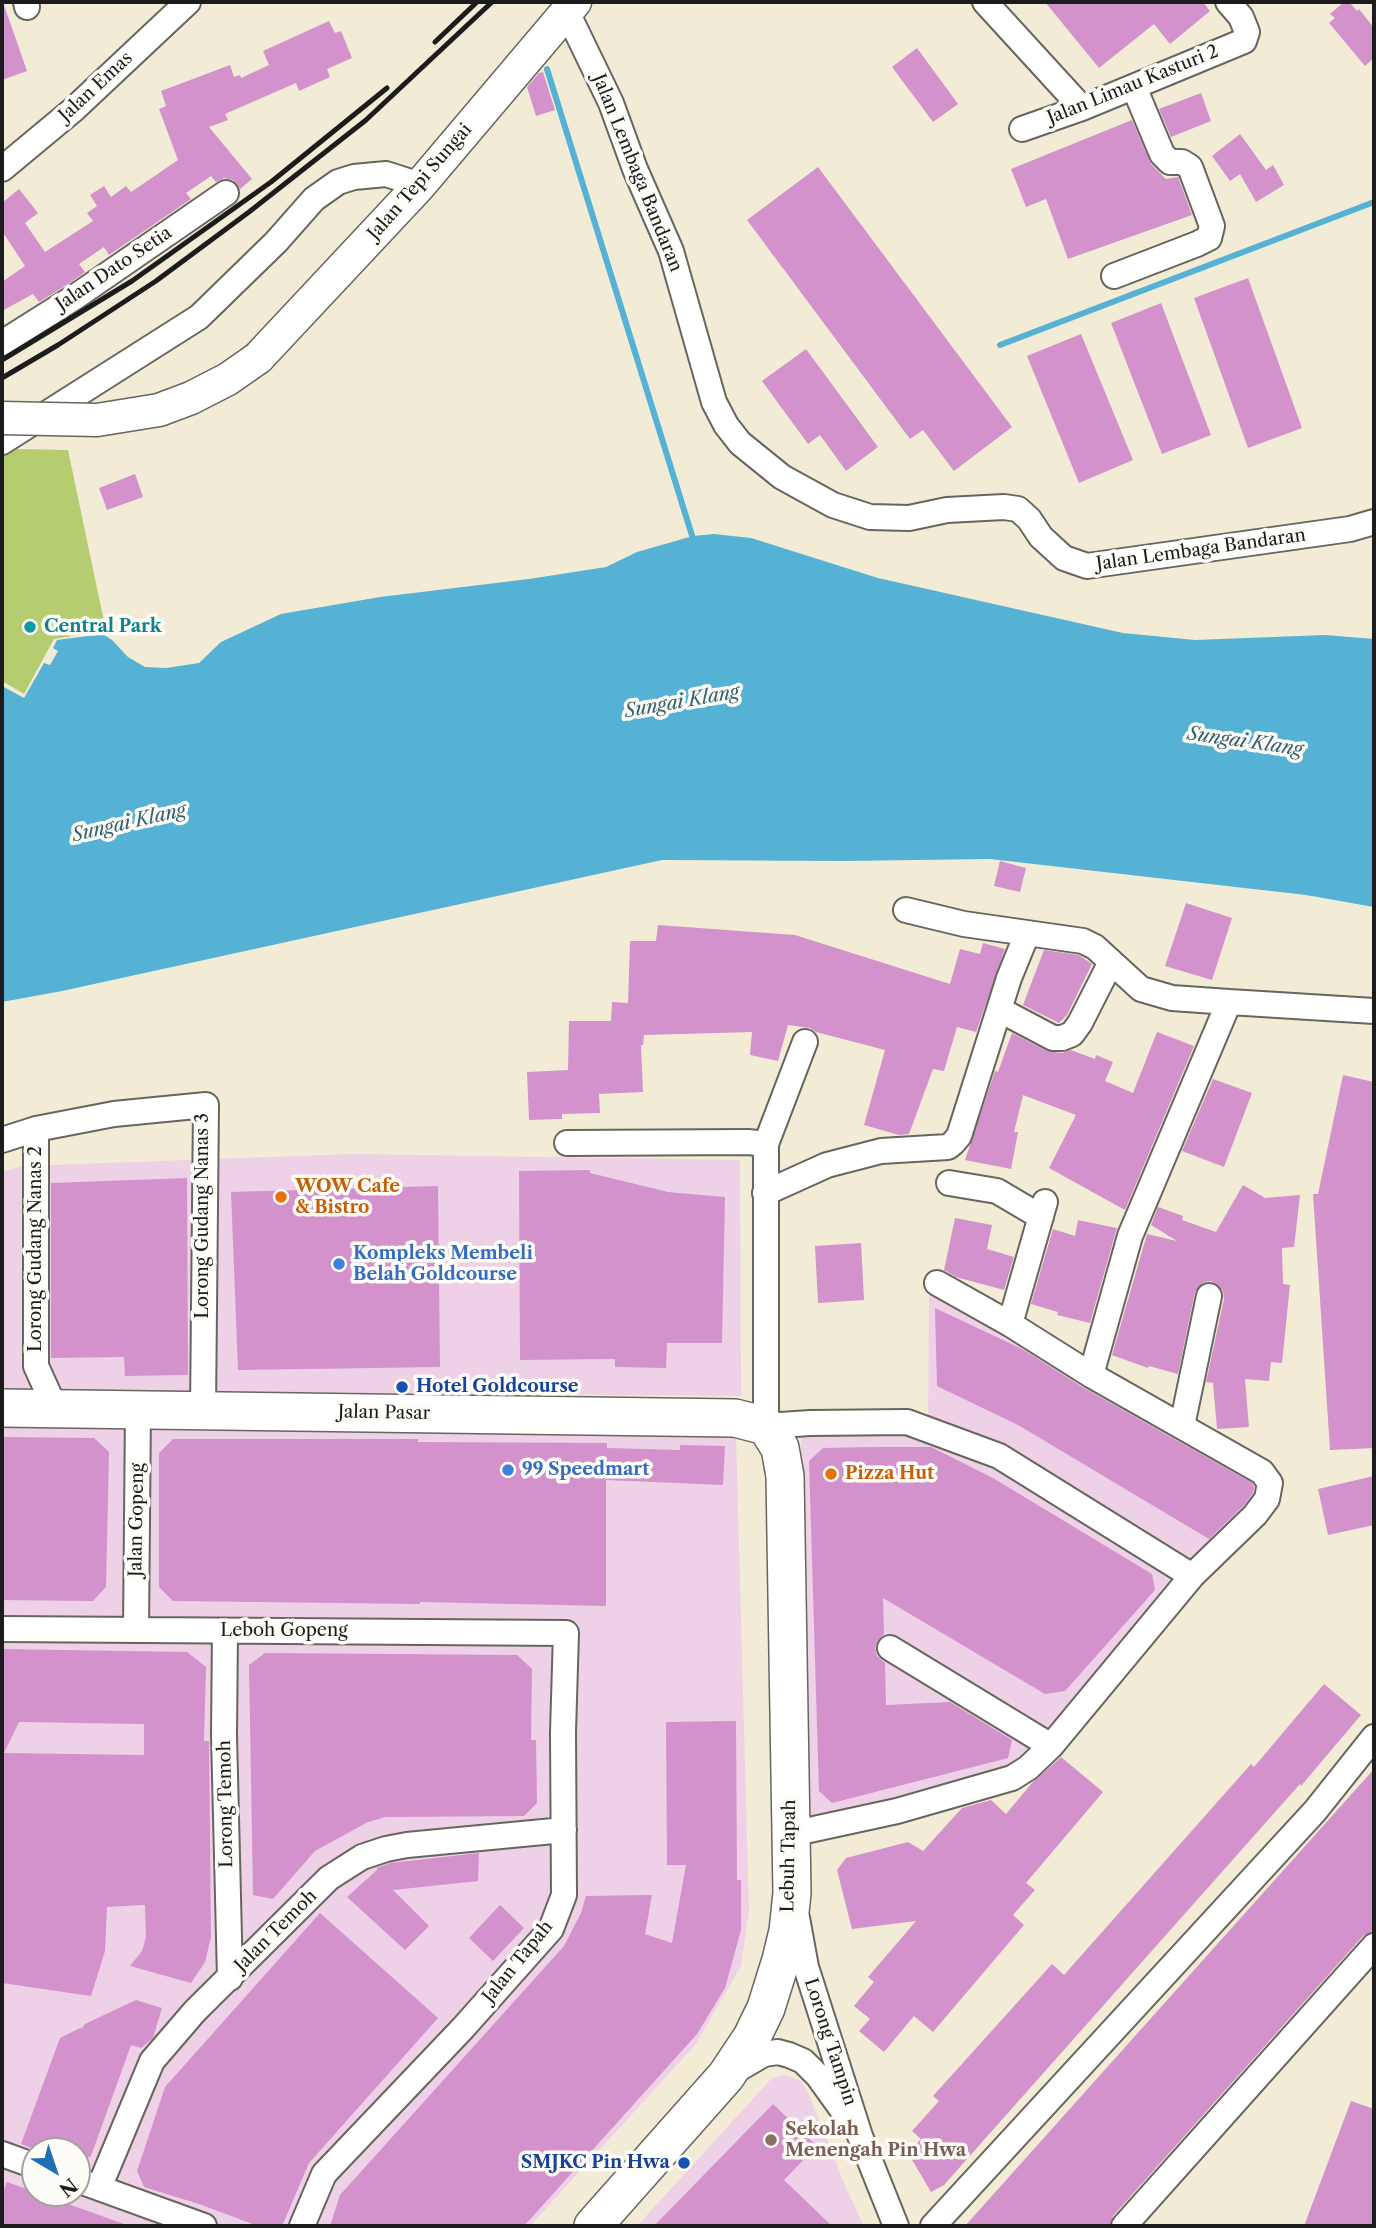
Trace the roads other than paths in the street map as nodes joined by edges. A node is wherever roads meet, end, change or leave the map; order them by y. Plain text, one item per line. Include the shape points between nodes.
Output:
1 (188, 2) edge
2 (985, 2) edge
3 (1228, 2) edge
4 (564, 16) edge
5 (1134, 87) junction
6 (1082, 108) junction
7 (1022, 129) dead end
8 (2, 169) edge
9 (420, 185) junction
10 (226, 193) dead end
11 (1114, 276) dead end
12 (2, 343) edge
13 (2, 418) edge
14 (2, 442) edge
15 (1374, 522) edge
16 (906, 910) dead end
17 (1027, 934) junction
18 (1111, 962) junction
19 (1229, 1002) junction
20 (1000, 1010) junction
21 (1374, 1011) edge
22 (805, 1042) dead end
23 (36, 1129) junction
24 (2, 1140) edge
25 (567, 1143) dead end
26 (766, 1144) junction
27 (949, 1183) dead end
28 (765, 1194) junction
29 (937, 1283) dead end
30 (1209, 1296) dead end
31 (1010, 1324) junction
32 (1091, 1375) junction
33 (203, 1405) junction
34 (2, 1408) edge
35 (55, 1408) junction
36 (138, 1409) junction
37 (766, 1426) junction
38 (1182, 1426) junction
39 (1192, 1576) junction
40 (2, 1629) edge
41 (136, 1630) junction
42 (225, 1631) junction
43 (566, 1633) joint
44 (890, 1648) dead end
45 (1374, 1737) edge
46 (1051, 1746) junction
47 (564, 1830) junction
48 (791, 1834) junction
49 (792, 1893) junction
50 (1374, 1946) edge
51 (230, 1978) junction
52 (726, 2076) junction
53 (860, 2136) junction
54 (2, 2154) edge
55 (21, 2161) edge
56 (91, 2178) edge
57 (91, 2185) edge
58 (204, 2226) edge
59 (302, 2226) edge
60 (593, 2226) edge
61 (896, 2226) edge
62 (933, 2226) edge
63 (1124, 2226) edge

1 - 8 street, Jalan Emas via 73,110
2 - 6 street
3 - 5 street, Jalan Limau Kasturi 2 via 1241,17 1247,32 1244,41
4 - 9 main road, Jalan Tepi Sungai
4 - 15 street, Jalan Lembaga Bandaran via 611,103 671,251 714,402 740,443 782,477 833,505 870,517 909,519 947,510 1018,509 1064,558 1087,566
5 - 6 street, Jalan Limau Kasturi 2
5 - 11 street via 1162,154 1170,162 1190,167 1212,226 1209,238
6 - 7 street, Jalan Limau Kasturi 2
9 - 13 main road, Jalan Tepi Sungai, bridge via 258,358 228,379 159,410 97,420
9 - 14 street via 386,174 338,182 314,199 199,317
10 - 12 street, Jalan Dato Setia
16 - 17 street
17 - 18 street via 1083,941
17 - 20 street
18 - 19 street via 1141,989 1172,998
18 - 20 street via 1072,1034 1053,1038
19 - 21 street
19 - 32 street via 1130,1236
20 - 28 street via 959,1136 948,1147 881,1151 827,1165
22 - 26 street
23 - 24 street
23 - 33 street, Lorong Gudang Nanas 3 via 206,1105
23 - 35 street, Lorong Gudang Nanas 2 via 36,1366
25 - 26 street
26 - 28 street
27 - 31 street via 997,1191 1043,1210
28 - 37 street
29 - 31 street
30 - 38 street
31 - 32 street
32 - 38 street
33 - 36 highway, Jalan Pasar
33 - 37 highway, Jalan Pasar via 735,1418
34 - 35 highway, Jalan Pasar
35 - 36 highway, Jalan Pasar
36 - 41 street, Jalan Gopeng
37 - 39 street via 908,1422 999,1456
37 - 48 highway, Lebuh Tapah via 780,1448 785,1476
38 - 39 street via 1262,1472 1270,1483 1267,1499 1255,1515
39 - 46 street
40 - 41 street, Leboh Gopeng
41 - 42 street, Leboh Gopeng
42 - 43 street, Leboh Gopeng
42 - 51 street, Lorong Temoh
43 - 47 street, Jalan Tapah
44 - 46 street
45 - 62 street via 1306,1821
46 - 48 street via 1012,1778 897,1811
47 - 51 street, Jalan Temoh via 407,1845 362,1857 330,1878
47 - 59 street, Jalan Tapah via 564,1895 551,1929 324,2174
48 - 49 highway, Lebuh Tapah
49 - 52 highway, Lebuh Tapah via 788,1931 766,2008
49 - 53 street, Lorong Tampin via 806,1967
50 - 63 street
51 - 56 street, Jalan Temoh via 152,2061
52 - 53 street via 764,2054 778,2052 803,2061
52 - 60 highway, Lebuh Tapah
53 - 61 street, Lorong Tampin
54 - 55 street
57 - 58 street

